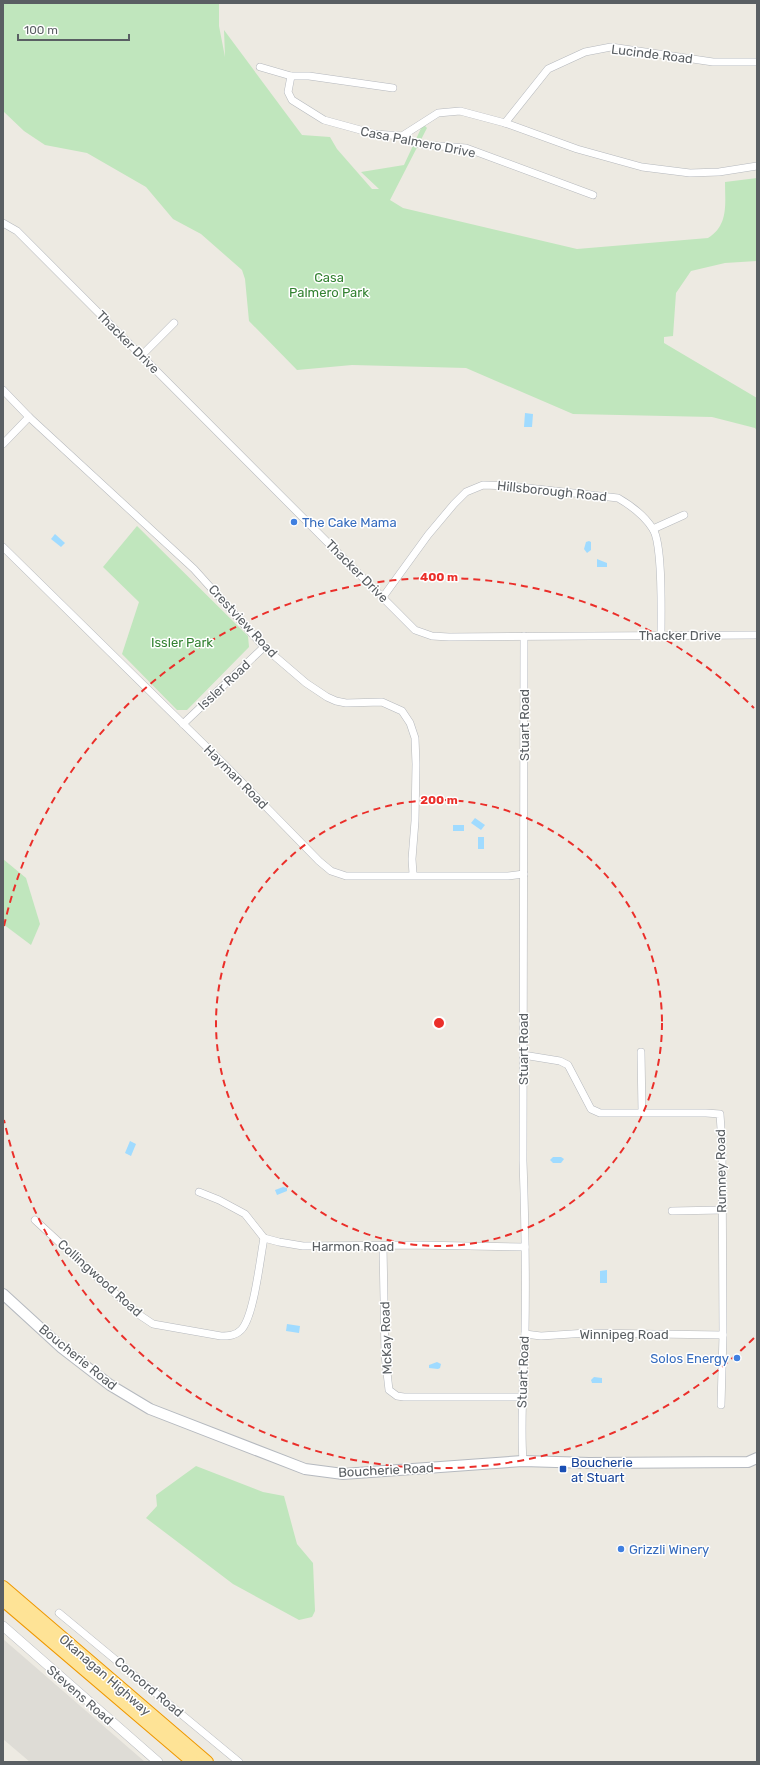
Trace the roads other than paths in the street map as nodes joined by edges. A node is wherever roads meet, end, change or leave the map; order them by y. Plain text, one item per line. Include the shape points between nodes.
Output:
1 (757, 62) edge
2 (260, 67) dead end
3 (291, 76) junction
4 (393, 88) dead end
5 (505, 123) junction
6 (402, 136) junction
7 (757, 166) edge
8 (593, 195) dead end
9 (3, 223) edge
10 (174, 323) dead end
11 (142, 355) junction
12 (3, 390) edge
13 (29, 417) junction
14 (3, 444) edge
15 (684, 515) dead end
16 (653, 529) junction
17 (3, 547) edge
18 (383, 597) junction
19 (757, 635) edge
20 (524, 636) junction
21 (662, 636) junction
22 (264, 647) junction
23 (183, 724) junction
24 (413, 874) junction
25 (524, 874) junction
26 (641, 1052) dead end
27 (523, 1055) junction
28 (642, 1112) junction
29 (199, 1192) dead end
30 (722, 1210) junction
31 (672, 1211) dead end
32 (35, 1220) dead end
33 (264, 1238) junction
34 (383, 1246) junction
35 (526, 1247) junction
36 (3, 1294) edge
37 (525, 1334) junction
38 (723, 1334) junction
39 (522, 1397) junction
40 (721, 1405) dead end
41 (523, 1461) junction
42 (754, 1462) edge
43 (3, 1587) edge
44 (3, 1600) edge
45 (59, 1613) dead end
46 (3, 1626) edge
47 (158, 1762) edge
48 (193, 1762) edge
49 (207, 1762) edge
50 (239, 1762) edge

1 - 5 street, Lucinde Road via 713,62 611,47 585,52 548,69
2 - 3 street
3 - 4 street
3 - 6 street, Casa Palmero Drive via 288,92 292,100 324,120 376,134
5 - 6 street via 460,111 438,113
5 - 7 street via 577,149 642,167 690,173 719,172
6 - 8 street, Casa Palmero Drive via 407,141 426,145 466,148
9 - 11 street, Thacker Drive via 17,231
10 - 11 street
11 - 18 street, Thacker Drive
12 - 13 street, Crestview Road
13 - 14 street
13 - 22 street, Crestview Road via 194,569
15 - 16 street
16 - 18 street, Hillsborough Road via 633,507 618,498 483,485 466,492 454,504
16 - 21 street, Hillsborough Road via 659,544
17 - 23 street, Hayman Road
18 - 20 street, Thacker Drive via 415,630 427,635
19 - 21 street, Thacker Drive
20 - 21 street, Thacker Drive
20 - 25 street, Stuart Road
22 - 23 street, Issler Road
22 - 24 street, Crestview Road via 306,683 327,697 346,702 382,702 402,711 410,723 415,738 416,764
23 - 24 street, Hayman Road via 331,871 346,876
24 - 25 street, Hayman Road
25 - 27 street, Stuart Road
26 - 28 street
27 - 28 street, Rumney Road via 560,1061 568,1065 591,1108 600,1113
27 - 35 street, Stuart Road
28 - 30 street, Rumney Road via 720,1114
29 - 33 street via 245,1214
30 - 31 street
30 - 38 street, Rumney Road
32 - 33 street, Collingwood Road via 107,1287 153,1324 221,1336 230,1336 241,1330 251,1309
33 - 34 street, Harmon Road via 303,1246
34 - 35 street, Harmon Road
34 - 39 street, McKay Road via 385,1355 390,1390 404,1398
35 - 37 street, Stuart Road
36 - 41 main road, Boucherie Road via 62,1348 110,1385 150,1409 305,1469 343,1474
37 - 38 street, Winnipeg Road
37 - 39 street, Stuart Road
38 - 40 street, Rumney Road
39 - 41 street, Stuart Road
41 - 42 main road, Boucherie Road
43 - 49 highway, Okanagan Highway
44 - 48 highway, Okanagan Highway
45 - 50 street, Concord Road
46 - 47 street, Stevens Road

